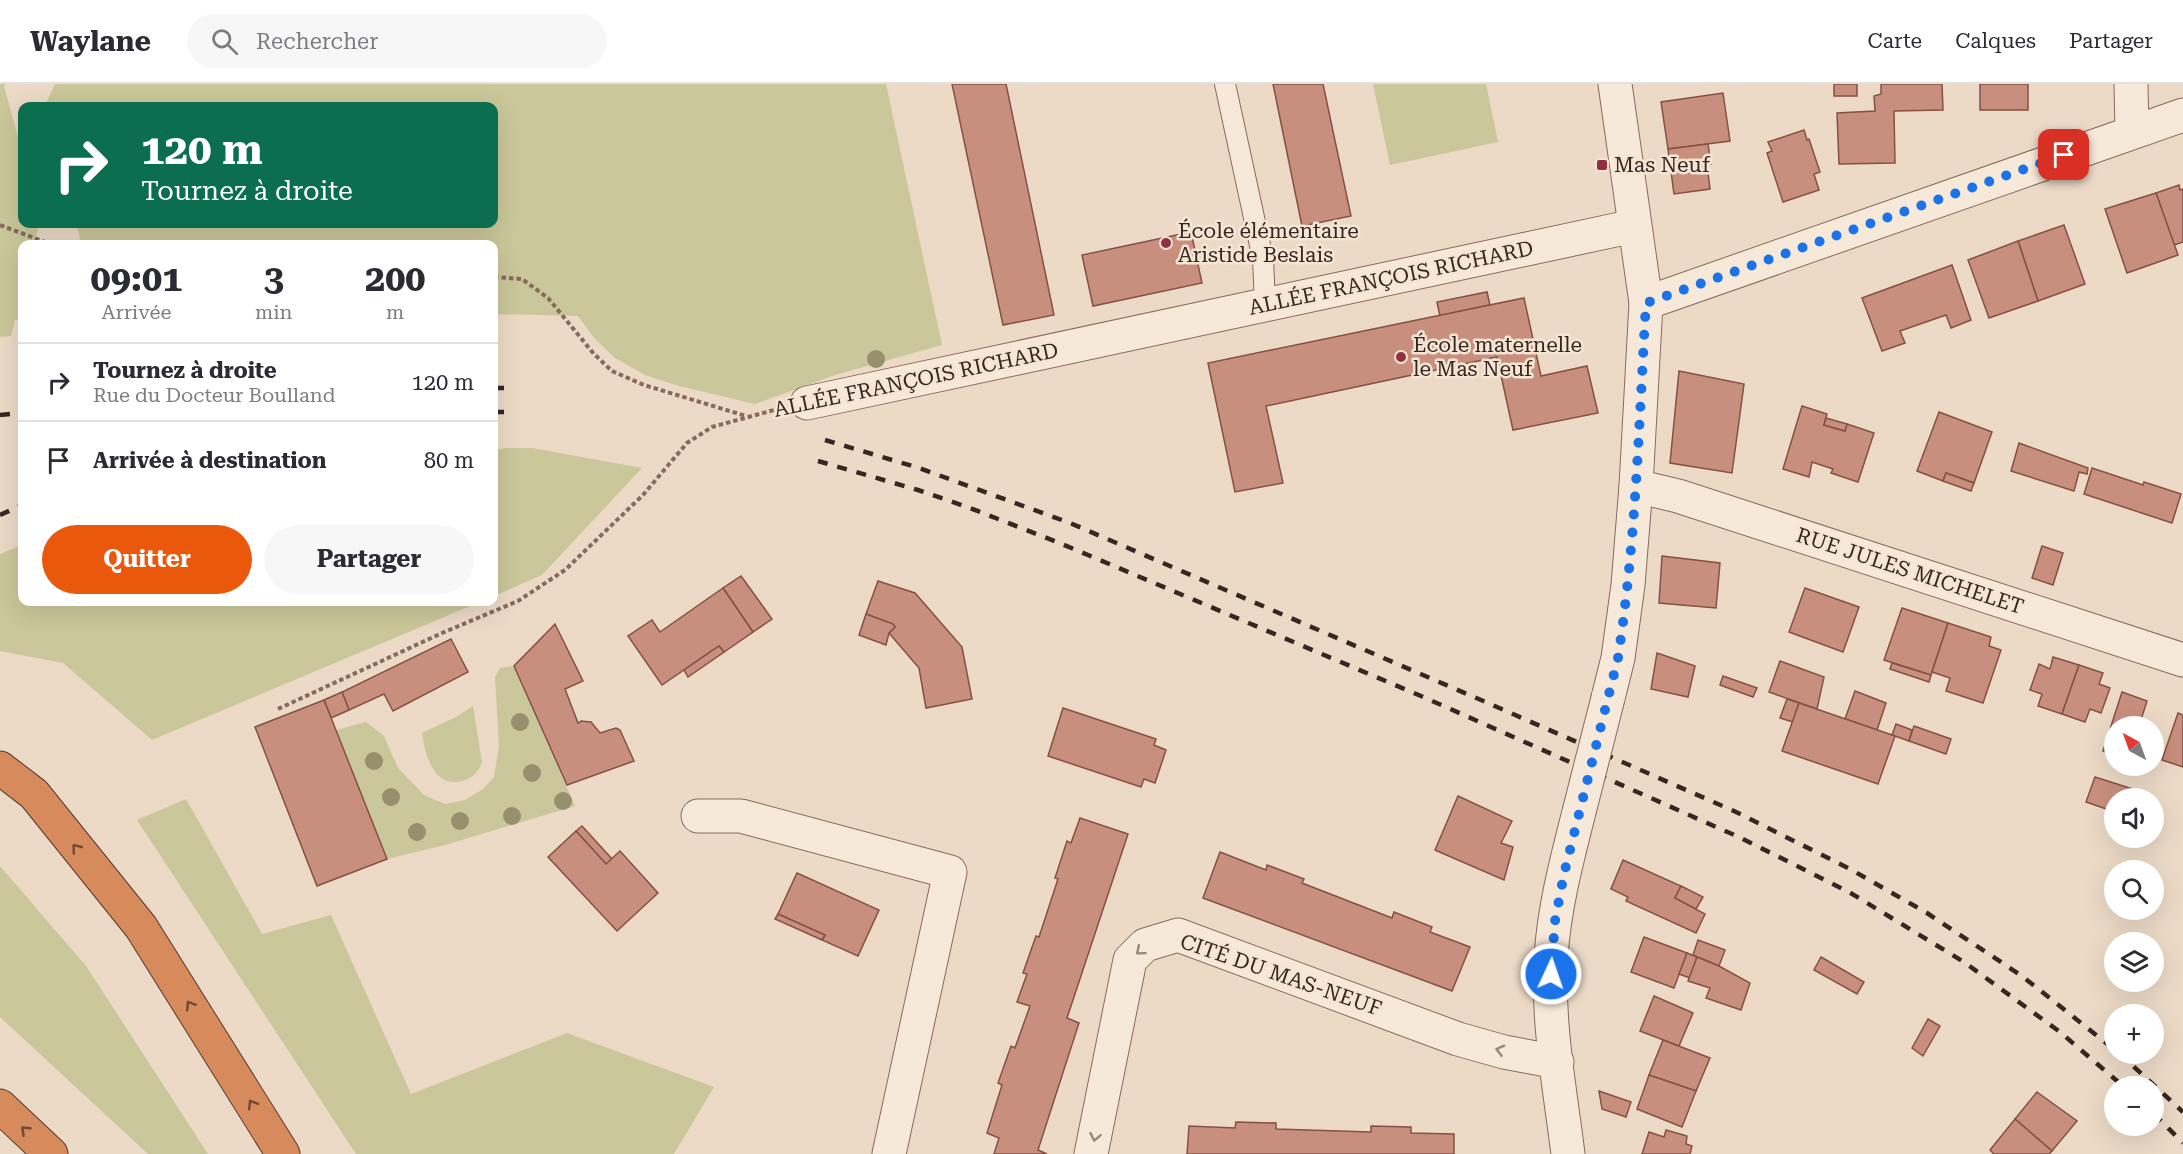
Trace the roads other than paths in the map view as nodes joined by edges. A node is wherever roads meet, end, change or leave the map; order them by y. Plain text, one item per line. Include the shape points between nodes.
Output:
1 (1225, 84) edge
2 (1616, 84) edge
3 (2131, 84) edge
4 (2183, 115) edge
5 (2132, 132) junction
6 (1635, 226) junction
7 (1646, 303) junction
8 (1265, 304) junction
9 (807, 403) road end
10 (1636, 486) junction
11 (2183, 660) edge
12 (0, 768) edge
13 (698, 816) dead end
14 (1557, 1062) junction
15 (0, 1106) edge
16 (51, 1154) edge
17 (283, 1154) edge
18 (889, 1154) edge
19 (1091, 1154) edge
20 (1568, 1154) edge

1 - 8 lane via 1263,259
2 - 6 street
3 - 5 street
4 - 5 street
5 - 7 street
6 - 7 street
6 - 8 street, ALLÉE FRANÇOIS RICHARD
7 - 10 street
8 - 9 street, ALLÉE FRANÇOIS RICHARD
10 - 11 street, RUE JULES MICHELET via 1678,496
10 - 14 street, bridge via 1618,658 1555,921 1551,957
17 -> 12 highway via 141,927 34,794
13 - 18 street via 741,816 950,872
14 -> 19 street, CITÉ DU MAS-NEUF via 1458,1040 1179,934 1145,945 1130,960
14 - 20 street
16 -> 15 highway

